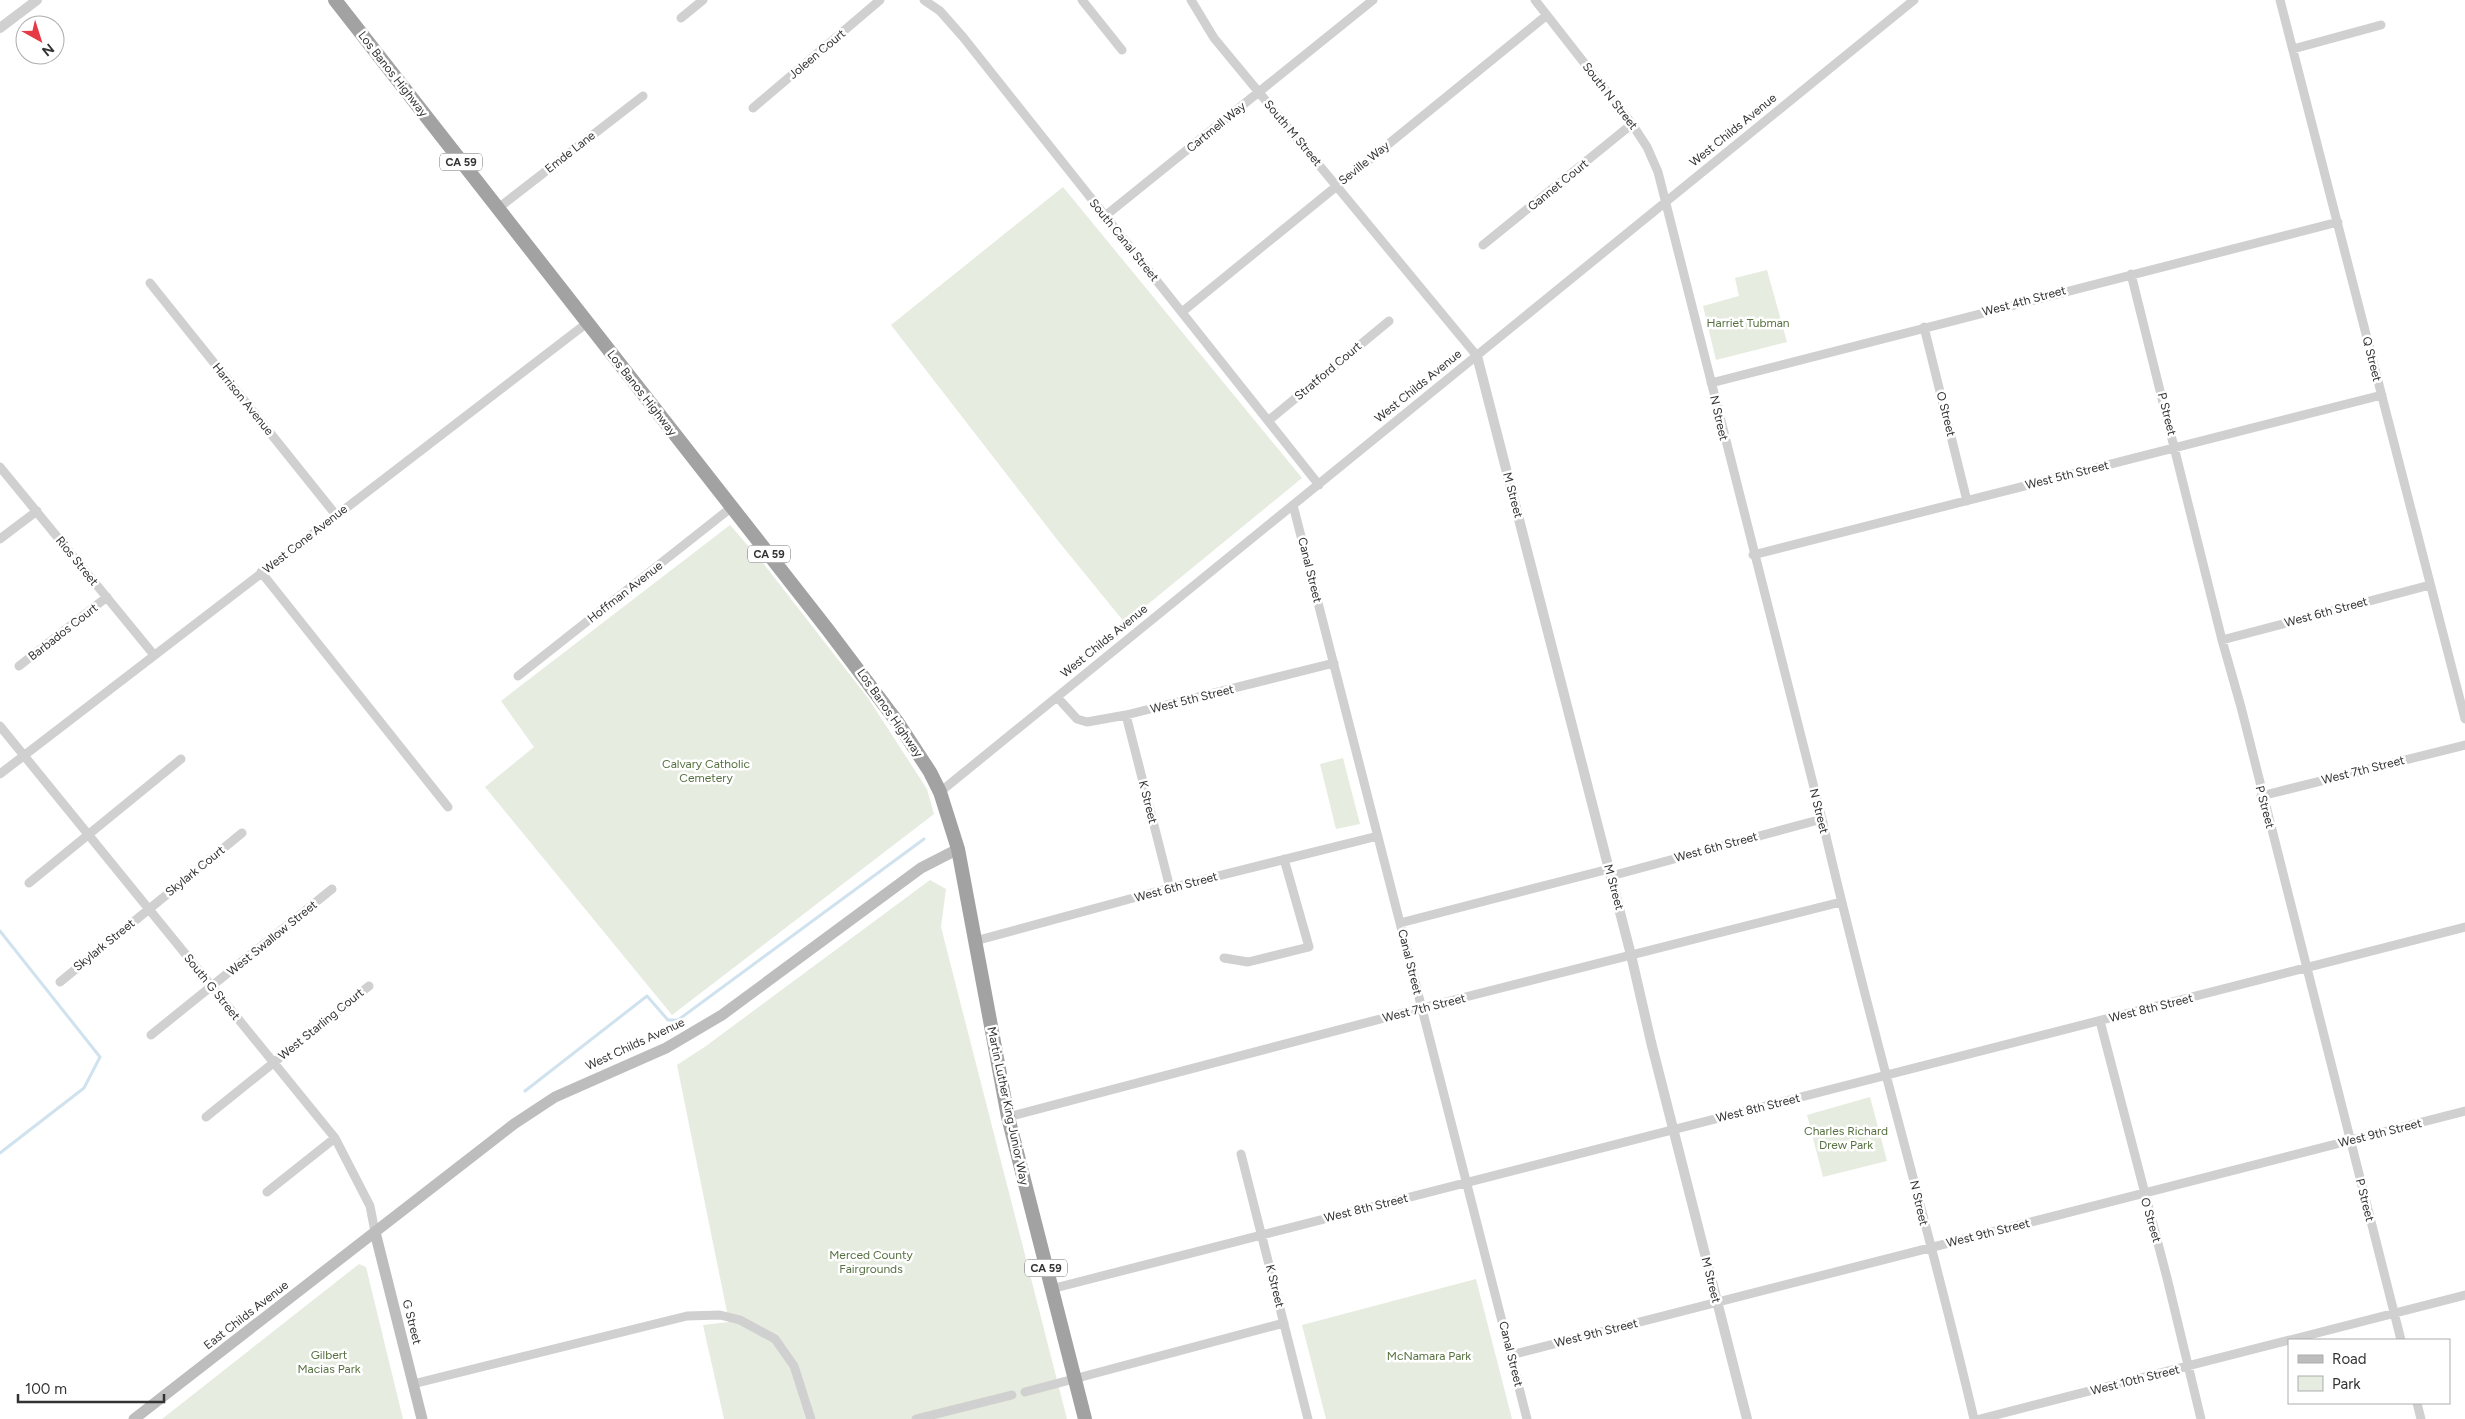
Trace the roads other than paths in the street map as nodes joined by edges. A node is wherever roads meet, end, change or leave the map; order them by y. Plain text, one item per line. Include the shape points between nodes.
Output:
1 (37, 0) edge
2 (335, 0) edge
3 (703, 0) edge
4 (880, 0) edge
5 (924, 0) edge
6 (1082, 0) edge
7 (1191, 0) edge
8 (1373, 0) edge
9 (1535, 0) edge
10 (1914, 0) edge
11 (2280, 0) edge
12 (1547, 15) junction
13 (681, 18) dead end
14 (2381, 26) dead end
15 (0, 28) edge
16 (2293, 49) junction
17 (1122, 50) dead end
18 (1259, 93) junction
19 (643, 96) dead end
20 (753, 108) dead end
21 (1632, 124) junction
22 (1336, 185) junction
23 (1666, 202) junction
24 (497, 208) junction
25 (1105, 216) junction
26 (2338, 222) junction
27 (1483, 245) dead end
28 (2131, 274) junction
29 (150, 283) dead end
30 (1182, 312) junction
31 (1389, 321) dead end
32 (587, 323) junction
33 (1924, 327) junction
34 (1477, 356) junction
35 (1711, 383) junction
36 (2382, 395) junction
37 (1268, 421) junction
38 (2176, 448) junction
39 (0, 467) edge
40 (1319, 485) junction
41 (1967, 501) junction
42 (1293, 505) junction
43 (732, 507) junction
44 (37, 511) junction
45 (336, 515) junction
46 (0, 539) edge
47 (1753, 555) junction
48 (261, 572) junction
49 (2430, 585) junction
50 (107, 597) junction
51 (2222, 640) junction
52 (154, 655) junction
53 (1334, 664) junction
54 (18, 666) dead end
55 (518, 676) dead end
56 (1057, 697) junction
57 (1126, 715) junction
58 (2465, 719) edge
59 (0, 726) edge
60 (2465, 745) edge
61 (24, 756) junction
62 (181, 759) dead end
63 (0, 774) edge
64 (940, 792) junction
65 (2261, 796) junction
66 (448, 807) dead end
67 (1822, 819) junction
68 (242, 833) dead end
69 (88, 834) junction
70 (1378, 836) junction
71 (958, 849) junction
72 (1284, 860) junction
73 (1610, 873) junction
74 (29, 883) dead end
75 (1170, 888) junction
76 (332, 890) dead end
77 (1841, 902) junction
78 (149, 909) junction
79 (1400, 923) junction
80 (2465, 927) edge
81 (974, 941) junction
82 (1632, 955) junction
83 (1224, 958) dead end
84 (2305, 968) junction
85 (60, 982) dead end
86 (212, 986) junction
87 (369, 986) dead end
88 (1422, 1008) junction
89 (2100, 1021) junction
90 (150, 1035) dead end
91 (274, 1063) junction
92 (1885, 1076) junction
93 (2465, 1111) edge
94 (1008, 1117) junction
95 (206, 1118) dead end
96 (1673, 1130) junction
97 (335, 1138) junction
98 (2350, 1140) junction
99 (1241, 1154) dead end
100 (1467, 1183) junction
101 (267, 1192) dead end
102 (2144, 1193) junction
103 (375, 1232) junction
104 (1262, 1235) junction
105 (1930, 1248) junction
106 (1051, 1289) junction
107 (2465, 1295) edge
108 (1717, 1302) junction
109 (2394, 1313) junction
110 (1284, 1323) junction
111 (2293, 1339) edge
112 (2401, 1339) edge
113 (2288, 1340) edge
114 (1511, 1355) junction
115 (2188, 1366) junction
116 (1076, 1380) junction
117 (413, 1384) junction
118 (1025, 1392) dead end
119 (1012, 1395) dead end
120 (2416, 1404) edge
121 (134, 1419) edge
122 (422, 1419) edge
123 (811, 1419) edge
124 (916, 1419) edge
125 (1085, 1419) edge
126 (1308, 1419) edge
127 (1527, 1419) edge
128 (1747, 1419) edge
129 (1974, 1419) edge
130 (1980, 1419) edge
131 (2201, 1419) edge
132 (2421, 1419) edge

1 - 15 street
2 - 24 highway, Los Banos Highway / CA 59
3 - 13 street
4 - 20 street, Joleen Court
5 - 25 street, South Canal Street via 940,11 963,37
6 - 17 street
7 - 18 street, South M Street via 1214,38
8 - 18 street, Cartmell Way
9 - 12 street, South N Street
10 - 23 street, West Childs Avenue
11 - 16 street, Q Street
12 - 21 street, South N Street
12 - 22 street, Seville Way
14 - 16 street
16 - 26 street, Q Street
18 - 22 street, South M Street
18 - 25 street, Cartmell Way
19 - 24 street, Emde Lane
21 - 23 street, South N Street via 1653,159
21 - 27 street, Gannet Court
22 - 30 street, Seville Way
22 - 34 street, South M Street
23 - 34 street, West Childs Avenue
23 - 35 street, N Street
24 - 32 highway, Los Banos Highway / CA 59
25 - 30 street, South Canal Street
26 - 28 street, West 4th Street
26 - 36 street, Q Street
28 - 33 street, West 4th Street
28 - 38 street, P Street
29 - 45 street, Harrison Avenue
30 - 37 street, South Canal Street
31 - 37 street, Stratford Court
32 - 43 highway, Los Banos Highway / CA 59
32 - 45 street, West Cone Avenue
33 - 35 street, West 4th Street
33 - 41 street, O Street
34 - 40 street, West Childs Avenue
34 - 73 street, M Street
35 - 47 street, N Street
36 - 38 street, West 5th Street
36 - 49 street, Q Street
37 - 40 street, South Canal Street
38 - 41 street, West 5th Street
38 - 51 street, P Street
39 - 44 street, Rios Street
40 - 42 street, West Childs Avenue
41 - 47 street, West 5th Street
42 - 53 street, Canal Street
42 - 56 street, West Childs Avenue
43 - 55 street, Hoffman Avenue
43 - 64 highway, Los Banos Highway / CA 59 via 876,691
44 - 46 street
44 - 50 street, Rios Street
45 - 48 street, West Cone Avenue
47 - 67 street, N Street
48 - 52 street, West Cone Avenue
48 - 66 street
49 - 51 street, West 6th Street
49 - 58 street, Q Street
50 - 52 street, Rios Street
50 - 54 street, Barbados Court
51 - 65 street, P Street
52 - 61 street, West Cone Avenue
53 - 57 street, West 5th Street
53 - 70 street, Canal Street
56 - 57 street, West 5th Street via 1077,719 1087,722
56 - 64 street, West Childs Avenue
57 - 75 street, K Street
59 - 61 street
60 - 65 street, West 7th Street
61 - 63 street, West Cone Avenue
61 - 69 street, South G Street
62 - 69 street
64 - 71 highway, Martin Luther King Junior Way / CA 59
65 - 84 street, P Street
67 - 73 street, West 6th Street
67 - 77 street, N Street
68 - 78 street, Skylark Court
69 - 74 street
69 - 78 street, South G Street
70 - 72 street, West 6th Street
70 - 79 street, Canal Street
71 - 81 highway, Martin Luther King Junior Way / CA 59
71 - 103 main road, West Childs Avenue via 921,868 722,1015 690,1035 555,1097 514,1124
72 - 75 street, West 6th Street
72 - 83 street via 1309,947 1248,962
73 - 79 street, West 6th Street
73 - 82 street, M Street
75 - 81 street, West 6th Street
76 - 86 street, West Swallow Street
77 - 82 street, West 7th Street
77 - 92 street, N Street
78 - 85 street, Skylark Street
78 - 86 street, South G Street
79 - 88 street, Canal Street
80 - 84 street, West 8th Street
81 - 94 highway, Martin Luther King Junior Way / CA 59
82 - 88 street, West 7th Street
82 - 96 street, M Street
84 - 89 street, West 8th Street
84 - 98 street, P Street
86 - 90 street, West Swallow Street
86 - 91 street, South G Street
87 - 91 street, West Starling Court
88 - 94 street, West 7th Street
88 - 100 street, Canal Street
89 - 92 street, West 8th Street
89 - 102 street, O Street
91 - 95 street, West Starling Court
91 - 97 street, South G Street
92 - 96 street, West 8th Street
92 - 105 street, N Street
93 - 98 street, West 9th Street
94 - 106 highway, Martin Luther King Junior Way / CA 59
96 - 100 street, West 8th Street
96 - 108 street, M Street
97 - 101 street
97 - 103 street, South G Street via 370,1206
98 - 102 street, West 9th Street
98 - 109 street, P Street
99 - 104 street, K Street
100 - 104 street, West 8th Street
100 - 114 street, Canal Street
102 - 105 street, West 9th Street
102 - 115 street, O Street
103 - 117 main road, G Street
103 - 121 main road, East Childs Avenue
104 - 106 street, West 8th Street
104 - 110 street, K Street
105 - 108 street, West 9th Street
105 - 129 street, N Street
106 - 116 highway, Martin Luther King Junior Way / CA 59
107 - 109 street, West 10th Street
108 - 114 street, West 9th Street
108 - 128 street, M Street
109 - 111 street, West 10th Street
109 - 112 street, P Street
110 - 116 street
110 - 126 street, K Street
113 - 115 street, West 10th Street
114 - 127 street, Canal Street
115 - 130 street, West 10th Street
115 - 131 street, O Street
116 - 118 street
116 - 125 highway, Martin Luther King Junior Way / CA 59
117 - 122 main road, G Street
117 - 123 street via 687,1316 720,1315 740,1320 775,1340 794,1366
119 - 124 street
120 - 132 street

